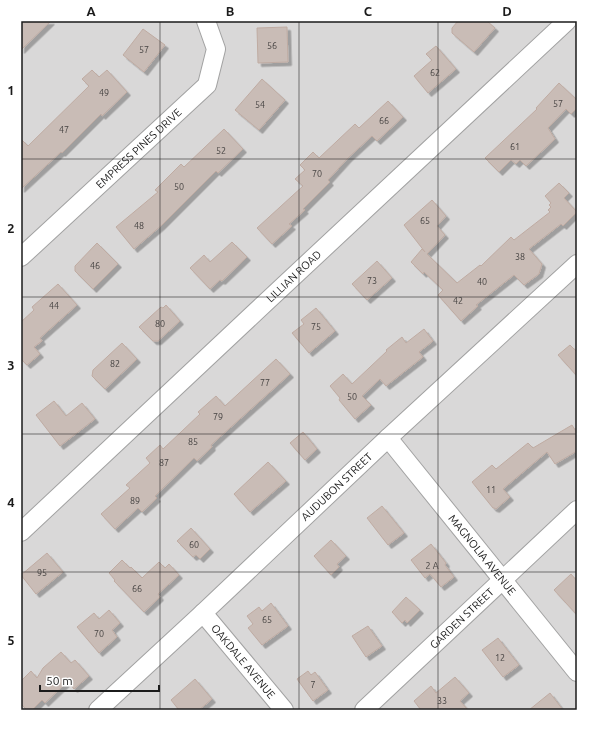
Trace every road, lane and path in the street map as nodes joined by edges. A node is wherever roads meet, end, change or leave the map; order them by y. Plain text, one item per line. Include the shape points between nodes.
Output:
1 (206, 21) edge
2 (569, 24) edge
3 (21, 257) edge
4 (577, 264) edge
5 (388, 438) junction
6 (577, 510) edge
7 (21, 532) edge
8 (502, 580) junction
9 (203, 613) junction
10 (577, 672) edge
11 (98, 710) edge
12 (284, 710) edge
13 (364, 710) edge

1 - 3 street, EMPRESS PINES DRIVE via 216,49 207,85
2 - 7 street, LILLIAN ROAD via 264,304
4 - 5 street, AUDUBON STREET
5 - 8 street, MAGNOLIA AVENUE
5 - 9 street, AUDUBON STREET
6 - 8 street, GARDEN STREET
8 - 10 street, MAGNOLIA AVENUE
8 - 13 street, GARDEN STREET
9 - 11 street, AUDUBON STREET
9 - 12 street, OAKDALE AVENUE

